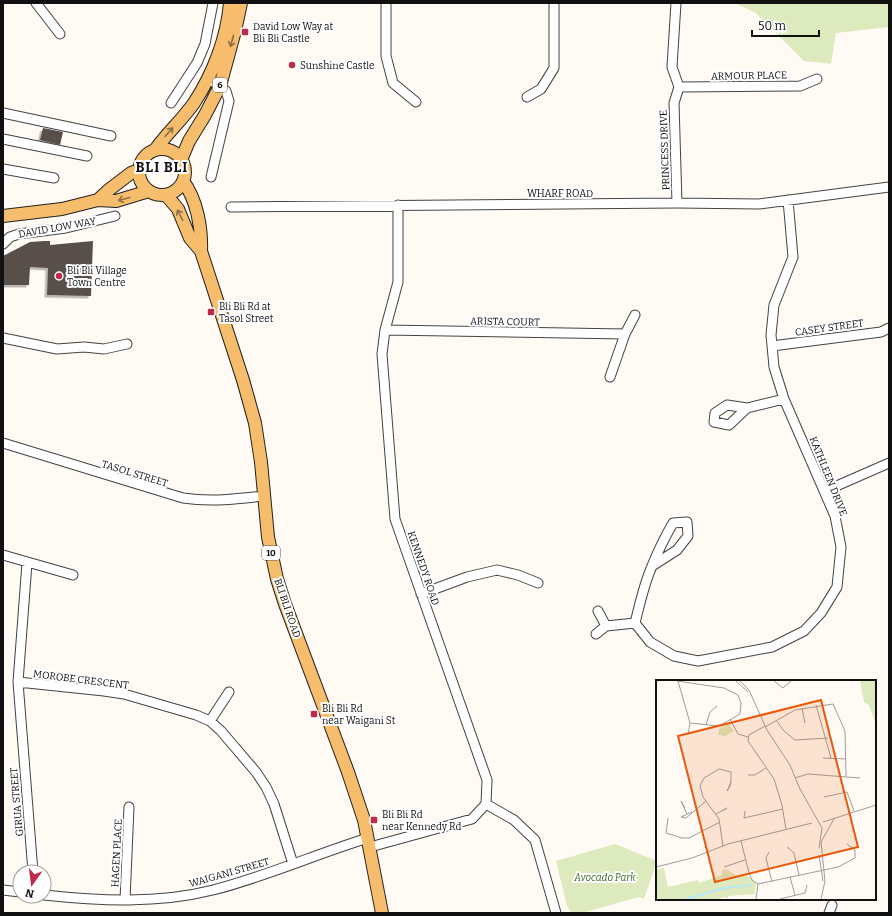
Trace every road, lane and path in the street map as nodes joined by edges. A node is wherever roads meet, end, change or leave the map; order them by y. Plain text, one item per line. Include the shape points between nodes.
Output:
1 (36, 3) edge
2 (213, 3) edge
3 (230, 3) edge
4 (241, 3) edge
5 (386, 3) edge
6 (554, 3) edge
7 (676, 3) edge
8 (60, 34) dead end
9 (208, 78) junction
10 (818, 79) dead end
11 (220, 86) junction
12 (679, 87) junction
13 (527, 97) dead end
14 (416, 102) dead end
15 (171, 103) dead end
16 (3, 113) edge
17 (111, 136) dead end
18 (3, 139) edge
19 (155, 150) junction
20 (87, 156) dead end
21 (181, 160) junction
22 (3, 169) edge
23 (139, 170) junction
24 (211, 177) dead end
25 (54, 178) dead end
26 (184, 181) junction
27 (889, 187) edge
28 (149, 191) junction
29 (166, 195) junction
30 (98, 200) junction
31 (788, 200) junction
32 (677, 203) junction
33 (398, 205) junction
34 (231, 207) dead end
35 (3, 216) edge
36 (115, 216) dead end
37 (3, 244) edge
38 (201, 252) junction
39 (635, 315) dead end
40 (889, 328) edge
41 (385, 330) junction
42 (625, 334) junction
43 (3, 338) edge
44 (126, 344) dead end
45 (772, 346) junction
46 (610, 377) dead end
47 (784, 399) junction
48 (747, 408) dead end
49 (3, 443) edge
50 (889, 463) edge
51 (825, 491) junction
52 (264, 496) junction
53 (3, 555) edge
54 (27, 563) junction
55 (652, 566) junction
56 (73, 576) dead end
57 (538, 583) dead end
58 (421, 594) junction
59 (598, 611) dead end
60 (635, 623) junction
61 (606, 626) junction
62 (596, 634) dead end
63 (18, 682) junction
64 (229, 692) dead end
65 (210, 721) junction
66 (486, 804) junction
67 (129, 807) dead end
68 (369, 843) junction
69 (32, 864) edge
70 (293, 864) junction
71 (52, 896) edge
72 (124, 900) junction
73 (382, 913) edge
74 (556, 913) edge

1 - 8 street
2 - 15 street via 205,44 197,63
3 - 9 main road, 6 via 222,42
4 -> 11 main road, 6
5 - 14 street via 386,56 394,83
6 - 13 street via 554,68 541,90
7 - 12 street via 672,67
9 - 11 street
19 -> 9 main road, 6 via 194,102
10 - 12 street, ARMOUR PLACE via 800,86
11 - 21 main road, 6
11 - 24 street via 226,91 229,101
12 - 32 street, PRINCESS DRIVE via 674,103
16 - 17 street
18 - 20 street
19 - 21 main road via 170,151
19 - 23 main road, 6 via 144,158
21 - 26 main road via 184,166
22 - 25 street
23 - 28 main road via 141,182
23 - 30 main road, DAVID LOW WAY / 6 via 131,173
26 - 29 main road via 174,192
26 - 38 main road, BLI BLI ROAD / 10 via 191,191 196,210
27 - 31 street, WHARF ROAD
28 - 29 main road
28 -> 30 main road, DAVID LOW WAY / 6 via 116,201
38 -> 29 main road, BLI BLI ROAD / 10 via 190,238 178,209
30 - 35 main road, DAVID LOW WAY / 6 via 62,209
31 - 32 street, WHARF ROAD via 759,204
31 - 45 street, KATHLEEN DRIVE via 794,257 774,305
32 - 33 street, WHARF ROAD
33 - 34 street, WHARF ROAD
33 - 41 street, KENNEDY ROAD via 398,282
36 - 37 street, DAVID LOW WAY via 66,228 19,234 10,237
38 - 52 main road, BLI BLI ROAD / 10 via 250,405 259,440
39 - 42 street
40 - 45 street, CASEY STREET via 881,332
41 - 42 street, ARISTA COURT
41 - 58 street, KENNEDY ROAD via 382,354 395,519
42 - 46 street
43 - 44 street via 57,349 104,349
45 - 47 street, KATHLEEN DRIVE via 774,367
47 - 48 street
47 - 51 street, KATHLEEN DRIVE
49 - 52 street, TASOL STREET via 183,498 216,501
50 - 51 street
51 - 60 street, KATHLEEN DRIVE via 835,516 841,547 837,587 821,613 804,631 772,647 698,661 674,656 650,642
52 - 68 main road, BLI BLI ROAD / 10 via 268,537 277,579 348,772
53 - 54 street
54 - 56 street
54 - 63 street, GIRUA STREET
55 - 55 street via 673,523 687,522 688,536 677,550
55 - 60 street
57 - 58 street via 497,570 468,577
58 - 66 street, KENNEDY ROAD via 487,780
59 - 61 street
60 - 61 street
61 - 62 street
63 - 65 street, MOROBE CRESCENT via 114,692 164,705
63 - 69 street, GIRUA STREET
64 - 65 street
65 - 70 street, MOROBE CRESCENT via 256,772 266,787
66 - 68 street via 472,819
66 - 74 street via 514,820 535,840
67 - 72 street, HAGEN PLACE
68 - 70 street, WAIGANI STREET
68 - 73 main road, BLI BLI ROAD / 10
70 - 72 street, WAIGANI STREET via 213,890 170,898
71 - 72 street, WAIGANI STREET

